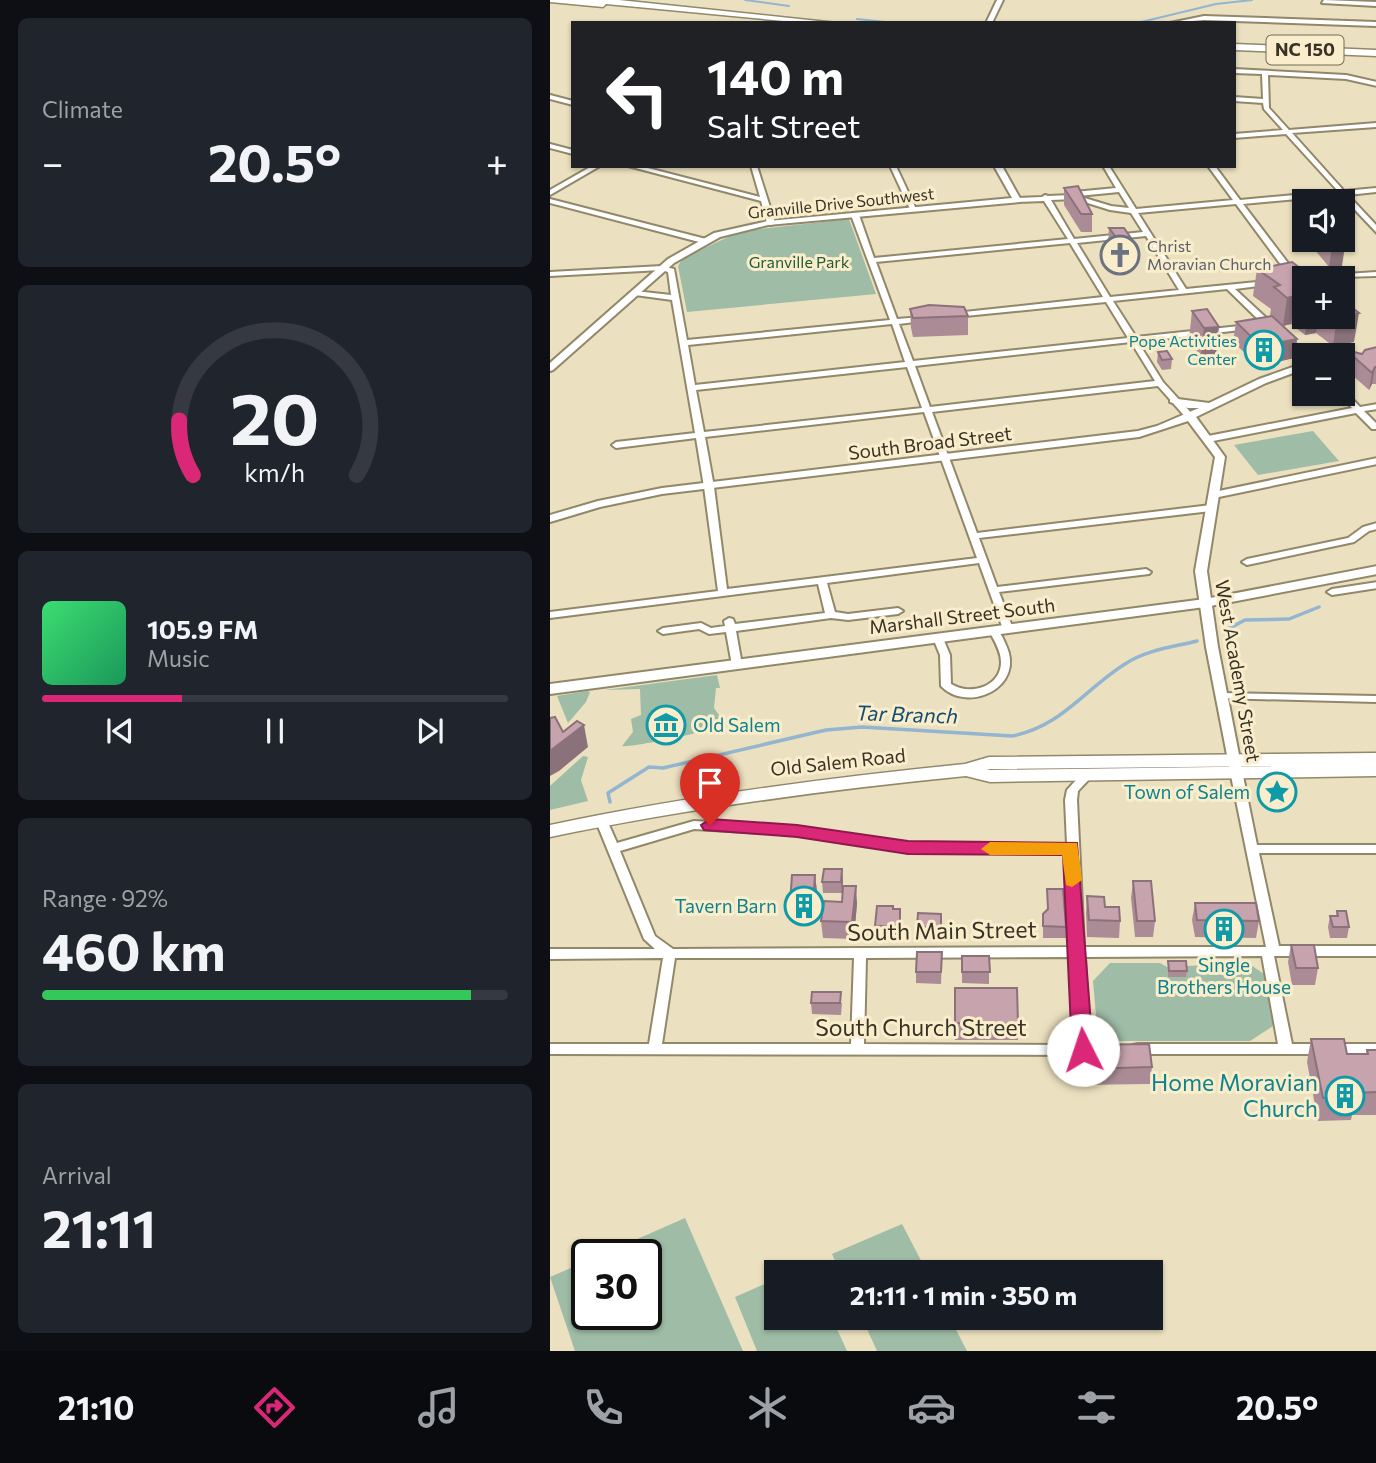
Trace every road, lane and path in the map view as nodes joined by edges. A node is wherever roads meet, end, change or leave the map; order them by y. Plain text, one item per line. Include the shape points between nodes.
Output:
1 (550, 0) edge
2 (594, 0) edge
3 (1000, 0) edge
4 (1324, 2) dead end
5 (1377, 4) edge
6 (691, 11) junction
7 (764, 18) junction
8 (775, 21) edge
9 (805, 21) edge
10 (990, 21) edge
11 (1185, 21) edge
12 (1377, 24) edge
13 (1236, 45) edge
14 (1377, 51) edge
15 (1236, 71) edge
16 (1265, 73) junction
17 (1377, 84) edge
18 (550, 97) edge
19 (1236, 99) edge
20 (1265, 101) junction
21 (571, 102) edge
22 (1377, 125) edge
23 (1287, 132) junction
24 (1236, 136) edge
25 (550, 146) edge
26 (571, 151) edge
27 (594, 168) edge
28 (640, 168) edge
29 (755, 168) edge
30 (894, 168) edge
31 (999, 168) edge
32 (1107, 168) edge
33 (1212, 168) edge
34 (1337, 189) edge
35 (1121, 190) junction
36 (1377, 190) edge
37 (1355, 192) edge
38 (550, 193) edge
39 (1061, 196) junction
40 (1045, 197) junction
41 (1292, 197) edge
42 (765, 200) junction
43 (1017, 200) junction
44 (550, 201) edge
45 (1237, 202) junction
46 (1355, 208) edge
47 (913, 209) junction
48 (1134, 211) junction
49 (855, 215) junction
50 (771, 223) junction
51 (1377, 231) edge
52 (1148, 234) junction
53 (703, 241) junction
54 (1072, 241) junction
55 (873, 260) junction
56 (662, 268) junction
57 (1292, 270) edge
58 (550, 274) edge
59 (1377, 274) edge
60 (1355, 275) edge
61 (1292, 281) edge
62 (1228, 287) junction
63 (1184, 292) junction
64 (635, 293) junction
65 (675, 298) junction
66 (1108, 300) junction
67 (941, 317) edge
68 (927, 318) edge
69 (894, 321) junction
70 (1269, 325) junction
71 (1132, 340) junction
72 (684, 343) junction
73 (1292, 346) edge
74 (910, 365) junction
75 (550, 368) edge
76 (1292, 370) edge
77 (1160, 383) junction
78 (692, 388) junction
79 (1173, 400) junction
80 (1215, 405) junction
81 (1355, 405) edge
82 (1377, 406) edge
83 (926, 409) junction
84 (1359, 409) junction
85 (1191, 418) junction
86 (1375, 427) edge
87 (699, 436) junction
88 (1208, 439) junction
89 (616, 445) dead end
90 (946, 459) junction
91 (1377, 461) edge
92 (709, 487) junction
93 (1214, 495) junction
94 (1211, 508) junction
95 (550, 519) edge
96 (1377, 526) edge
97 (975, 536) junction
98 (983, 560) junction
99 (1247, 562) dead end
100 (1377, 570) edge
101 (1146, 572) dead end
102 (822, 581) junction
103 (1377, 585) edge
104 (994, 590) junction
105 (1332, 592) dead end
106 (723, 594) junction
107 (1205, 603) junction
108 (898, 611) dead end
109 (831, 614) junction
110 (550, 615) edge
111 (730, 624) junction
112 (1001, 630) junction
113 (663, 631) dead end
114 (938, 639) junction
115 (737, 665) junction
116 (550, 689) edge
117 (1221, 696) junction
118 (1377, 698) edge
119 (1377, 758) edge
120 (1235, 766) junction
121 (966, 770) junction
122 (1377, 770) edge
123 (1090, 773) junction
124 (601, 820) junction
125 (550, 831) edge
126 (615, 848) junction
127 (1071, 848) junction
128 (1254, 849) junction
129 (1377, 849) edge
130 (1076, 950) junction
131 (1271, 951) junction
132 (1377, 951) edge
133 (670, 953) junction
134 (860, 953) junction
135 (550, 954) edge
136 (655, 1048) junction
137 (1286, 1048) junction
138 (550, 1049) edge
139 (857, 1049) junction
140 (1377, 1049) edge
141 (1083, 1050) junction

1 - 6 main road
2 - 6 main road
3 - 10 street
4 - 5 street
6 - 7 main road
7 - 8 main road
7 - 9 main road
11 - 12 street
13 - 14 main road, NC 150
15 - 16 street
16 - 17 street via 1352,78
16 - 20 street
18 - 21 street
19 - 20 street
20 - 23 street
22 - 23 street
23 - 24 street
23 - 34 street
25 - 26 street
27 - 38 street
28 - 42 street
29 - 42 street
30 - 47 street
31 - 43 street
32 - 35 street
33 - 45 street
35 - 39 street, Granville Drive Southwest
35 - 48 street
36 - 37 street, Granville Drive Southwest
39 - 40 street, Granville Drive Southwest
39 - 48 street, Granville Drive Southwest
40 - 43 street, Granville Drive Southwest
40 - 54 street, West Academy Street
41 - 45 street, Granville Drive Southwest
42 - 50 street
43 - 47 street, Granville Drive Southwest
44 - 53 street
45 - 48 street, Granville Drive Southwest
45 - 57 street
46 - 51 street
47 - 49 street, Granville Drive Southwest
48 - 52 street
49 - 50 street, Granville Drive Southwest
49 - 55 street
50 - 53 street, Granville Drive Southwest
52 - 54 street
52 - 63 street
53 - 56 street, Granville Drive Southwest
54 - 55 street
54 - 66 street, West Academy Street
55 - 69 street
56 - 58 street
56 - 64 street, Granville Drive Southwest
56 - 65 street via 671,271
59 - 60 street
61 - 62 street
62 - 63 street
62 - 70 street
63 - 66 street
64 - 65 street
64 - 75 street, Granville Drive Southwest
65 - 72 street
66 - 67 street
66 - 71 street, West Academy Street
68 - 69 street
69 - 72 street
69 - 74 street
70 - 71 street
70 - 73 street
71 - 74 street
71 - 77 street, West Academy Street
72 - 78 street
74 - 78 street
74 - 83 street
76 - 80 street, South Broad Street
77 - 79 street, West Academy Street
77 - 83 street
78 - 87 street
79 - 80 street
79 - 85 street, West Academy Street
80 - 85 street, South Broad Street
81 - 84 street
82 - 84 street
83 - 87 street
83 - 90 street
84 - 86 street
84 - 88 street
85 - 88 street, West Academy Street
85 - 90 street, South Broad Street via 1118,438
87 - 89 street
87 - 92 street
88 - 93 street, West Academy Street via 1220,457
90 - 92 street, South Broad Street
90 - 97 street
91 - 93 street
92 - 95 street, South Broad Street via 627,497
92 - 106 street
93 - 94 street, West Academy Street
94 - 97 street
94 - 107 street, West Academy Street via 1201,570
96 - 99 street via 1351,540
97 - 98 street
98 - 102 street
98 - 104 street
100 - 107 main road, Marshall Street South
101 - 104 street
102 - 106 street
102 - 109 street
103 - 105 street
104 - 112 street
106 - 110 street
107 - 112 main road, Marshall Street South
107 - 117 street, West Academy Street
108 - 109 street via 848,617
109 - 111 street
111 - 113 street via 709,631 701,626
111 - 115 street
112 - 114 main road, Marshall Street South
112 - 114 street via 1007,660 1002,680 980,692 946,686 945,655
114 - 115 main road, Marshall Street South
115 - 116 main road, Marshall Street South
117 - 118 street
117 - 120 street, West Academy Street
119 - 120 main road, Old Salem Road
120 - 121 main road, Old Salem Road via 1002,763
120 - 122 main road, Old Salem Road
120 - 123 main road, Old Salem Road
120 - 128 street, West Academy Street
121 - 123 main road, Old Salem Road via 990,776
121 - 124 main road, Old Salem Road via 806,786
123 - 127 street via 1073,790
124 - 125 main road, Old Salem Road
124 - 126 street
126 - 127 street via 694,825 797,831 908,848
126 - 133 street via 650,939
127 - 130 street
128 - 129 street
128 - 131 street, West Academy Street
130 - 131 street, South Main Street
130 - 134 street, South Main Street
130 - 141 street
131 - 132 street, South Main Street
131 - 137 street, West Academy Street
133 - 134 street, South Main Street
133 - 135 street, South Main Street
133 - 136 street
134 - 139 street
136 - 138 street, South Church Street
136 - 139 street, South Church Street
137 - 140 street, South Church Street
137 - 141 street, South Church Street
139 - 141 street, South Church Street

